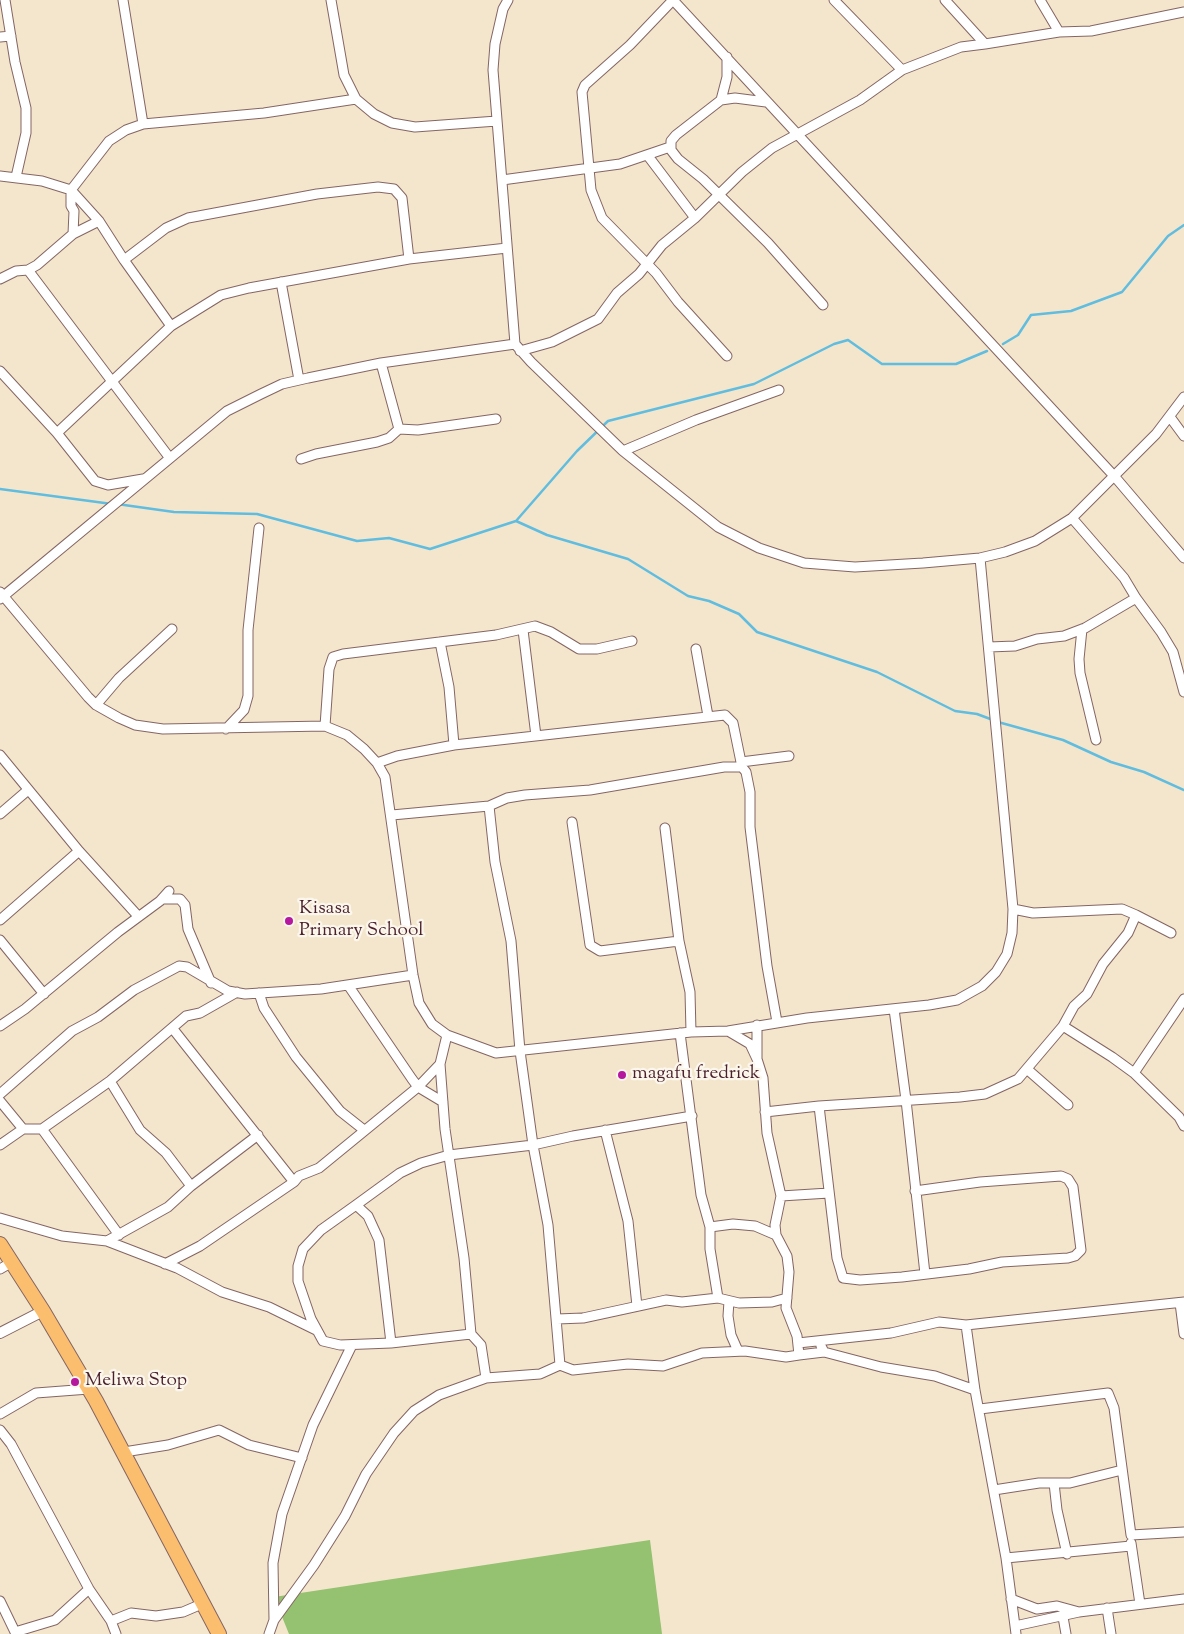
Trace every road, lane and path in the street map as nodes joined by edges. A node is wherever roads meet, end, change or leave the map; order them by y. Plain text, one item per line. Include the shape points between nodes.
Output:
1 (5, 0) edge
2 (123, 0) edge
3 (332, 0) edge
4 (508, 0) edge
5 (673, 0) edge
6 (834, 0) edge
7 (945, 0) edge
8 (1040, 0) edge
9 (1184, 12) edge
10 (1059, 32) junction
11 (11, 36) junction
12 (0, 37) edge
13 (985, 44) junction
14 (727, 57) junction
15 (902, 70) junction
16 (356, 99) junction
17 (721, 100) junction
18 (766, 102) junction
19 (497, 121) junction
20 (143, 124) junction
21 (795, 134) junction
22 (670, 147) junction
23 (648, 156) junction
24 (588, 169) junction
25 (0, 176) edge
26 (16, 177) junction
27 (502, 180) junction
28 (72, 190) junction
29 (719, 194) junction
30 (695, 218) junction
31 (99, 221) junction
32 (73, 234) junction
33 (506, 248) junction
34 (409, 259) junction
35 (124, 260) junction
36 (647, 264) junction
37 (28, 270) junction
38 (0, 279) edge
39 (281, 282) junction
40 (823, 305) dead end
41 (171, 326) junction
42 (518, 347) junction
43 (726, 356) dead end
44 (382, 363) junction
45 (1, 375) edge
46 (299, 380) junction
47 (112, 383) junction
48 (779, 390) dead end
49 (1184, 397) edge
50 (1170, 417) junction
51 (496, 419) dead end
52 (399, 429) junction
53 (57, 432) junction
54 (1184, 436) edge
55 (623, 451) junction
56 (169, 457) junction
57 (302, 459) dead end
58 (1115, 477) junction
59 (144, 479) junction
60 (1072, 518) junction
61 (259, 528) dead end
62 (980, 558) junction
63 (1184, 558) edge
64 (1, 595) edge
65 (1136, 598) junction
66 (172, 629) dead end
67 (1082, 629) junction
68 (523, 630) junction
69 (632, 641) dead end
70 (440, 642) junction
71 (989, 647) junction
72 (696, 649) dead end
73 (1184, 692) edge
74 (96, 706) junction
75 (708, 716) junction
76 (325, 726) junction
77 (226, 729) junction
78 (536, 736) junction
79 (1096, 740) dead end
80 (454, 745) junction
81 (0, 755) edge
82 (789, 756) dead end
83 (377, 763) junction
84 (741, 765) junction
85 (28, 790) junction
86 (489, 806) junction
87 (0, 814) edge
88 (392, 814) junction
89 (572, 822) dead end
90 (665, 828) dead end
91 (79, 851) junction
92 (169, 891) dead end
93 (162, 899) junction
94 (1012, 909) junction
95 (1136, 914) junction
96 (138, 916) junction
97 (0, 920) edge
98 (1171, 932) dead end
99 (0, 940) edge
100 (679, 941) junction
101 (413, 975) junction
102 (211, 983) junction
103 (348, 985) junction
104 (237, 992) junction
105 (259, 993) junction
106 (44, 994) junction
107 (1184, 999) edge
108 (894, 1009) junction
109 (777, 1022) junction
110 (757, 1025) junction
111 (0, 1026) edge
112 (1064, 1026) junction
113 (173, 1029) junction
114 (728, 1031) junction
115 (691, 1032) junction
116 (680, 1033) junction
117 (447, 1035) junction
118 (520, 1051) junction
119 (757, 1059) junction
120 (440, 1064) junction
121 (1028, 1070) junction
122 (1134, 1074) junction
123 (110, 1081) junction
124 (418, 1086) junction
125 (0, 1094) edge
126 (0, 1100) edge
127 (906, 1100) junction
128 (443, 1102) junction
129 (1068, 1105) dead end
130 (819, 1106) junction
131 (765, 1112) junction
132 (692, 1116) junction
133 (1184, 1126) edge
134 (23, 1129) junction
135 (42, 1129) junction
136 (364, 1130) junction
137 (606, 1130) junction
138 (258, 1135) junction
139 (0, 1145) edge
140 (533, 1145) junction
141 (449, 1155) junction
142 (294, 1182) junction
143 (191, 1186) junction
144 (915, 1191) junction
145 (829, 1193) junction
146 (781, 1196) junction
147 (356, 1205) junction
148 (0, 1218) edge
149 (710, 1227) junction
150 (119, 1235) junction
151 (776, 1235) junction
152 (107, 1241) junction
153 (0, 1244) edge
154 (165, 1264) junction
155 (6, 1265) edge
156 (925, 1274) junction
157 (718, 1298) junction
158 (787, 1298) junction
159 (729, 1300) junction
160 (1182, 1303) edge
161 (637, 1306) junction
162 (43, 1311) junction
163 (557, 1318) junction
164 (966, 1325) junction
165 (316, 1330) junction
166 (0, 1333) edge
167 (471, 1334) junction
168 (1184, 1334) edge
169 (816, 1342) junction
170 (392, 1343) junction
171 (798, 1343) junction
172 (352, 1345) junction
173 (738, 1351) junction
174 (824, 1352) junction
175 (799, 1355) junction
176 (560, 1365) junction
177 (486, 1378) junction
178 (89, 1389) junction
179 (975, 1390) junction
180 (980, 1409) junction
181 (0, 1414) edge
182 (0, 1430) edge
183 (124, 1452) junction
184 (302, 1458) junction
185 (1122, 1470) junction
186 (1054, 1483) junction
187 (994, 1490) junction
188 (1184, 1532) edge
189 (1131, 1535) junction
190 (1131, 1546) junction
191 (1067, 1554) junction
192 (1006, 1558) junction
193 (89, 1589) junction
194 (1184, 1598) edge
195 (1011, 1599) junction
196 (0, 1601) edge
197 (204, 1603) junction
198 (1140, 1604) junction
199 (1107, 1608) junction
200 (1080, 1612) junction
201 (1063, 1617) junction
202 (274, 1620) junction
203 (111, 1621) junction
204 (1016, 1630) edge
205 (16, 1633) edge
206 (116, 1634) edge
207 (220, 1634) edge
208 (269, 1634) edge
209 (1066, 1634) edge
210 (1111, 1634) edge

1 - 11 street
2 - 20 street
3 - 16 street via 341,62
4 - 19 street via 495,44 493,70
5 - 14 street
5 - 24 street via 585,85 581,98
6 - 15 street
7 - 13 street
8 - 10 street
9 - 10 street via 1091,31
10 - 13 street
11 - 12 street
11 - 26 street via 26,122
13 - 15 street via 961,47
14 - 17 street via 727,77
14 - 18 street
15 - 21 street via 853,104
16 - 19 street via 385,120 415,127
16 - 20 street via 264,113
17 - 18 street via 735,98
17 - 22 street via 676,135
18 - 21 street
19 - 27 street
20 - 28 street via 109,141
21 - 29 street via 755,161
21 - 58 street
22 - 23 street
22 - 29 street via 678,159
23 - 24 street
23 - 30 street
24 - 27 street
24 - 36 street via 594,202 602,218
25 - 26 street
26 - 28 street
27 - 33 street
28 - 31 street
28 - 32 street
29 - 30 street
29 - 40 street
30 - 36 street via 662,245
31 - 32 street
31 - 35 street
32 - 37 street
33 - 34 street
33 - 42 street
34 - 35 street via 402,198 394,189 378,187 317,194 188,218 166,228
34 - 39 street
35 - 41 street
36 - 42 street via 621,288 598,319 552,342
36 - 43 street
37 - 38 street via 16,271
37 - 47 street
39 - 41 street via 221,295
39 - 46 street
41 - 47 street
42 - 44 street
42 - 55 street
44 - 46 street
44 - 52 street
45 - 53 street
46 - 56 street via 227,411
47 - 53 street
47 - 56 street
48 - 55 street
49 - 50 street
50 - 54 street
50 - 58 street
51 - 52 street via 430,429
52 - 57 street via 389,438 377,442
53 - 59 street via 89,475 100,484
55 - 62 street via 718,528 759,548 804,563 855,567
56 - 59 street
58 - 60 street
58 - 63 street
59 - 64 street
60 - 62 street via 1035,541
60 - 65 street via 1124,578
61 - 77 street via 248,630 248,696 244,710
62 - 71 street
64 - 74 street
65 - 67 street
65 - 73 street via 1173,652
66 - 74 street via 119,678
67 - 71 street via 1026,644
67 - 79 street via 1080,673
68 - 69 street via 535,626 545,629 579,649 597,649
68 - 70 street
68 - 78 street
70 - 76 street via 333,657 329,669
70 - 80 street via 449,687
71 - 94 street
72 - 75 street
74 - 77 street via 146,727
75 - 78 street
75 - 84 street via 725,715 734,723
76 - 77 street
76 - 83 street via 347,735
78 - 80 street
80 - 83 street
81 - 85 street
82 - 84 street
83 - 88 street via 385,777
84 - 86 street via 590,790 525,795
84 - 109 street via 746,772 750,792 750,826
85 - 87 street
85 - 91 street
86 - 88 street
86 - 118 street via 495,862 510,941
88 - 101 street
89 - 100 street via 590,945 600,951
90 - 100 street
91 - 96 street
91 - 97 street
92 - 93 street
93 - 96 street
93 - 102 street via 180,899 185,905 188,928
94 - 95 street via 1033,913 1122,909
94 - 108 street via 1012,933 1007,954 982,986 957,1000
95 - 98 street
95 - 112 street via 1128,933 1103,964 1087,994 1074,1006
96 - 106 street
99 - 106 street
100 - 115 street via 690,992
101 - 103 street
101 - 117 street via 419,1002 432,1024
102 - 104 street
102 - 125 street via 187,966 179,966 134,990 98,1017 72,1030
103 - 105 street
103 - 124 street
104 - 105 street
104 - 113 street via 200,1013 186,1016
105 - 136 street via 264,1008 296,1057 340,1111
106 - 111 street
107 - 122 street
108 - 109 street
108 - 127 street
109 - 110 street
110 - 114 street
110 - 119 street
112 - 121 street
112 - 122 street
113 - 123 street
113 - 138 street
114 - 115 street
114 - 119 street via 750,1044
115 - 116 street
116 - 118 street
116 - 132 street
117 - 118 street via 496,1053
117 - 120 street
118 - 140 street
119 - 131 street
120 - 124 street
120 - 128 street
121 - 127 street via 1018,1079 985,1094
121 - 129 street
122 - 133 street via 1179,1117
123 - 135 street
123 - 143 street via 140,1130 166,1153
124 - 128 street
124 - 136 street
126 - 134 street
127 - 130 street
127 - 144 street
128 - 141 street
130 - 131 street
130 - 145 street
131 - 146 street
132 - 137 street
132 - 149 street via 701,1195
134 - 135 street
134 - 139 street
135 - 150 street
136 - 142 street via 319,1168 299,1176
137 - 140 street
137 - 161 street via 628,1222
138 - 142 street
138 - 143 street
140 - 141 street
140 - 163 street via 548,1225
141 - 147 street via 400,1173
141 - 167 street
142 - 154 street via 200,1246
143 - 150 street via 168,1207
144 - 156 street
144 - 156 street via 1061,1176 1074,1187 1081,1250 1074,1256 1002,1262
145 - 146 street
145 - 156 street via 837,1258 843,1278 860,1280
146 - 151 street
147 - 165 street via 303,1248 298,1281
147 - 170 street via 368,1216 379,1240
148 - 152 street via 62,1236
149 - 151 street via 755,1226
149 - 157 street
150 - 152 street
151 - 158 street via 787,1256
152 - 154 street
153 - 155 highway
154 - 165 street via 222,1292 269,1307
155 - 162 highway
157 - 159 street
157 - 161 street via 682,1302 666,1300
158 - 159 street via 772,1302 739,1303
158 - 171 street via 788,1314
159 - 173 street via 731,1335
160 - 164 street
160 - 168 street
161 - 163 street via 583,1318
162 - 166 street
162 - 178 highway
163 - 176 street
164 - 169 street via 939,1322 891,1333
164 - 179 street
165 - 172 street via 327,1343
167 - 170 street
167 - 177 street via 481,1345
169 - 171 street
169 - 174 street
170 - 172 street
171 - 175 street
172 - 184 street via 316,1419
173 - 175 street via 786,1357
173 - 176 street via 702,1353 663,1366 628,1364 573,1370
174 - 175 street
174 - 179 street via 881,1368 935,1376
176 - 177 street via 540,1374
177 - 202 street via 439,1395 414,1411 394,1433 366,1474 314,1566
178 - 181 street via 36,1393
178 - 183 highway
179 - 180 street
180 - 185 street via 1108,1393 1114,1408
180 - 187 street
182 - 193 street via 11,1444
183 - 184 street via 168,1445 219,1430 249,1445
183 - 197 highway
184 - 202 street via 274,1548
185 - 186 street via 1070,1483
185 - 189 street
186 - 187 street
186 - 191 street
187 - 192 street
188 - 189 street
189 - 190 street
190 - 191 street
190 - 198 street
191 - 192 street
192 - 195 street
193 - 203 street
193 - 205 street via 55,1620
194 - 198 street
195 - 200 street via 1036,1609 1057,1606
195 - 204 street
196 - 205 street
197 - 203 street via 183,1612 156,1616 131,1613
197 - 207 highway
198 - 199 street
199 - 200 street
199 - 210 street
200 - 201 street
201 - 204 street
201 - 209 street
202 - 208 street
203 - 206 street

